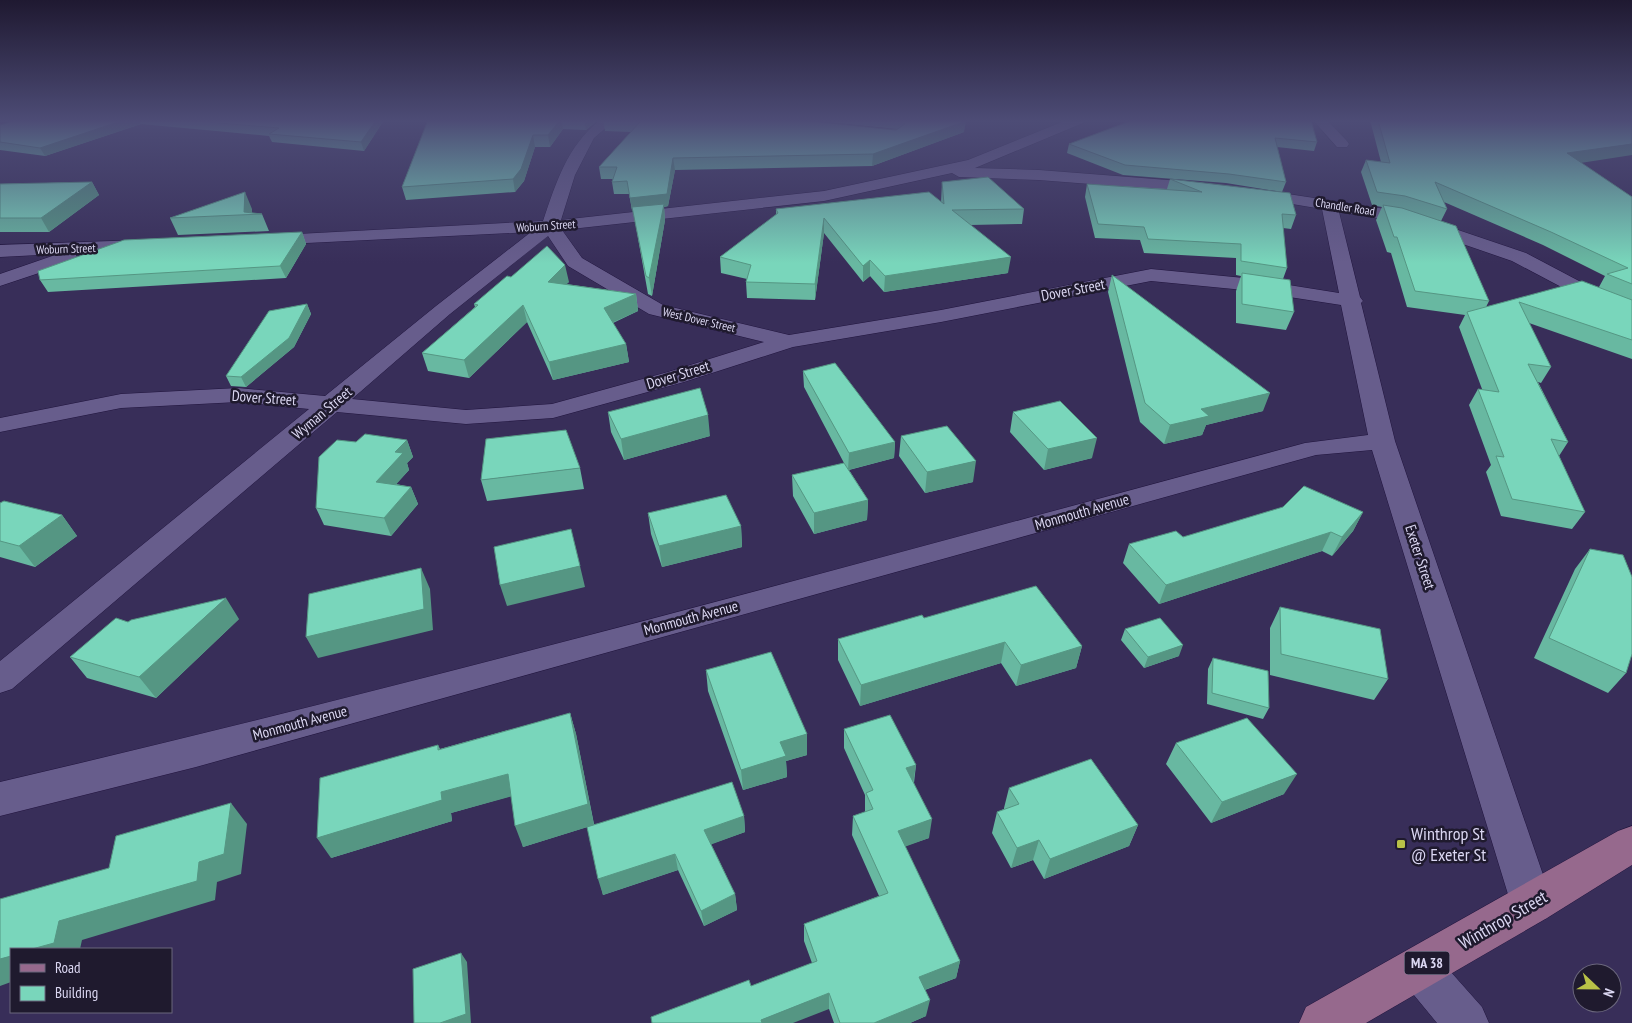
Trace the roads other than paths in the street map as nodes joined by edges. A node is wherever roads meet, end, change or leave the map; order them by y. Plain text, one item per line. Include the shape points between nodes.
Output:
1 (572, 168) edge
2 (953, 168) edge
3 (1028, 168) edge
4 (936, 171) junction
5 (1039, 176) junction
6 (1329, 204) junction
7 (550, 226) junction
8 (245, 241) edge
9 (157, 245) edge
10 (98, 248) junction
11 (0, 251) edge
12 (0, 280) edge
13 (1352, 301) junction
14 (1632, 312) edge
15 (789, 341) junction
16 (334, 403) junction
17 (0, 425) edge
18 (1382, 441) junction
19 (0, 680) edge
20 (0, 799) edge
21 (1632, 844) edge
22 (1532, 904) junction
23 (1419, 968) junction
24 (1322, 1023) edge
25 (1466, 1023) edge

1 - 7 street
2 - 4 street, Woburn Street
3 - 5 street
4 - 5 street, Chandler Road
4 - 7 street, Woburn Street via 824,196
5 - 6 street, Chandler Road via 1230,191
6 - 13 street, Exeter Street
6 - 14 street, Chandler Road via 1399,216 1519,257 1591,295
7 - 8 street, Woburn Street
7 - 15 street, West Dover Street via 574,262 656,310
7 - 16 street, Wyman Street via 443,310
9 - 10 street, Woburn Street
10 - 11 street, Woburn Street
10 - 12 street
13 - 15 street, Dover Street via 1244,284 1151,275 941,316
13 - 18 street, Exeter Street
15 - 16 street, Dover Street via 553,411 466,417
16 - 17 street, Dover Street via 238,395 121,401
16 - 19 street, Wyman Street
18 - 20 street, Monmouth Avenue via 1314,448 196,752
18 - 22 street, Exeter Street
21 - 22 main road, Winthrop Street / MA 38
22 - 23 main road, Winthrop Street / MA 38
23 - 24 main road, Winthrop Street / MA 38
23 - 25 street

